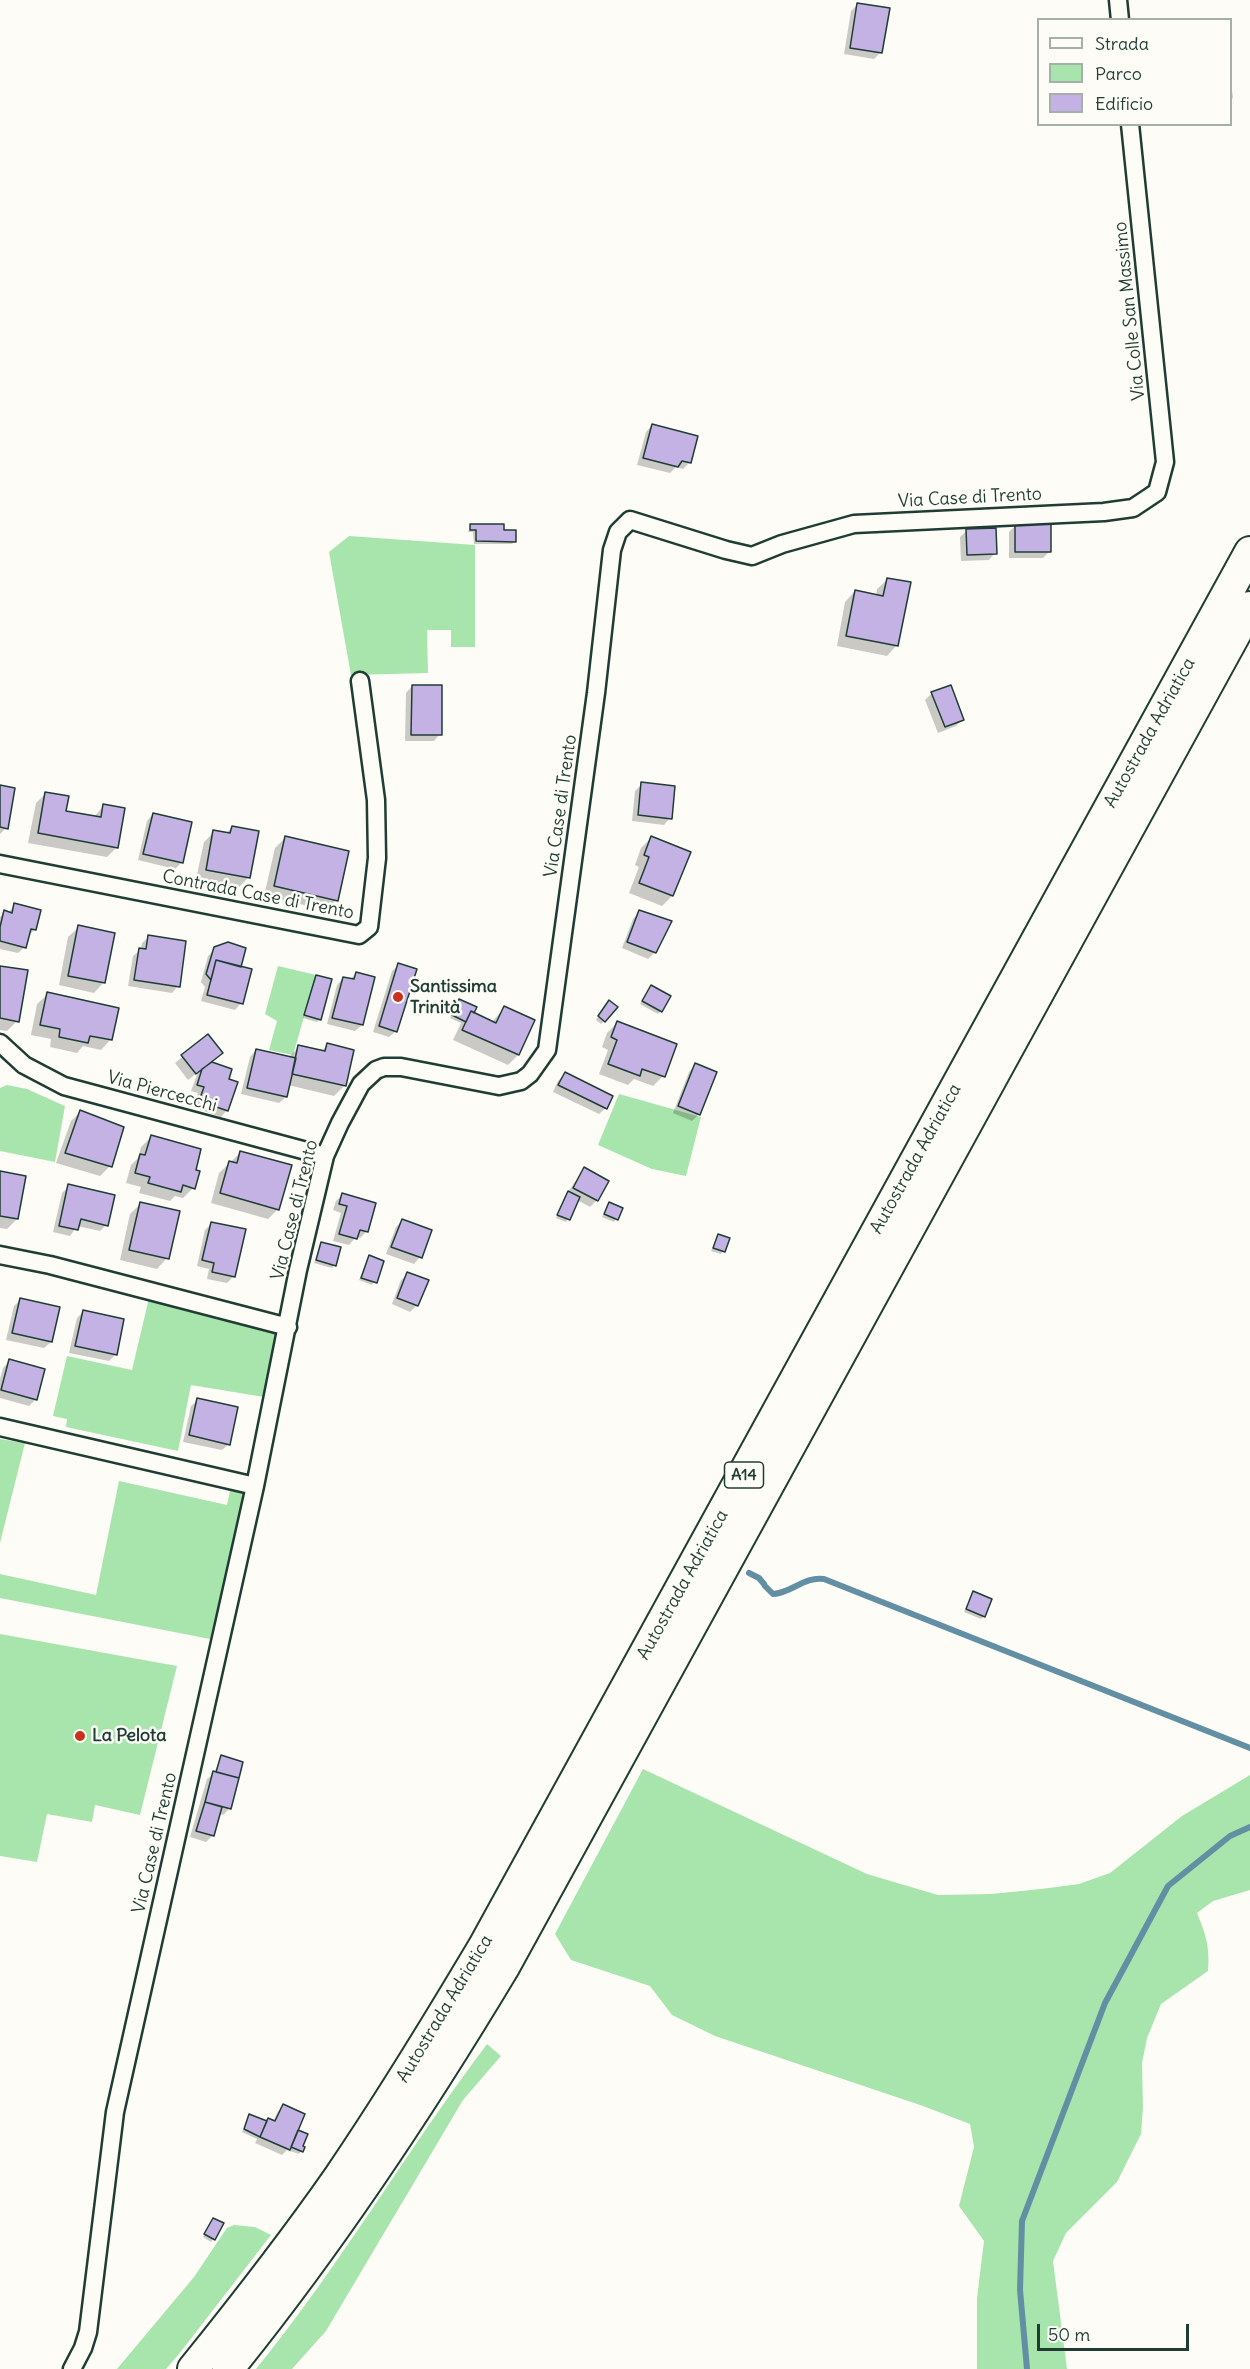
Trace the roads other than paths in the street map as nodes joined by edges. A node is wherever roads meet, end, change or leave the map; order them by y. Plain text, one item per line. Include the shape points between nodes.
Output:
1 (1118, 0) edge
2 (1120, 18) edge
3 (1130, 126) edge
4 (1157, 492) joint
5 (1250, 552) edge
6 (1250, 608) edge
7 (360, 681) dead end
8 (0, 864) edge
9 (0, 1043) edge
10 (325, 1156) junction
11 (0, 1255) edge
12 (288, 1327) junction
13 (0, 1427) edge
14 (255, 1486) junction
15 (72, 2369) edge
16 (193, 2369) edge
17 (228, 2369) edge

1 - 2 street
3 - 4 street, Via Colle San Massimo via 1165,462
4 - 10 street, Via Case di Trento via 1133,508 1104,512 854,524 752,556 630,520 618,532 612,550 547,1050 530,1074 506,1085 488,1085 401,1067 376,1070 361,1084
5 - 16 highway, Autostrada Adriatica / A14 via 478,1956 338,2178
6 - 17 highway, Autostrada Adriatica / A14 via 504,1967 388,2153 293,2287
7 - 8 street, Contrada Case di Trento via 376,800 377,858 369,927 359,934
9 - 10 street, Via Piercecchi via 24,1065 64,1086
10 - 12 street, Via Case di Trento
11 - 12 street
12 - 14 street, Via Case di Trento
13 - 14 street
14 - 15 street, Via Case di Trento via 116,2108 88,2332

